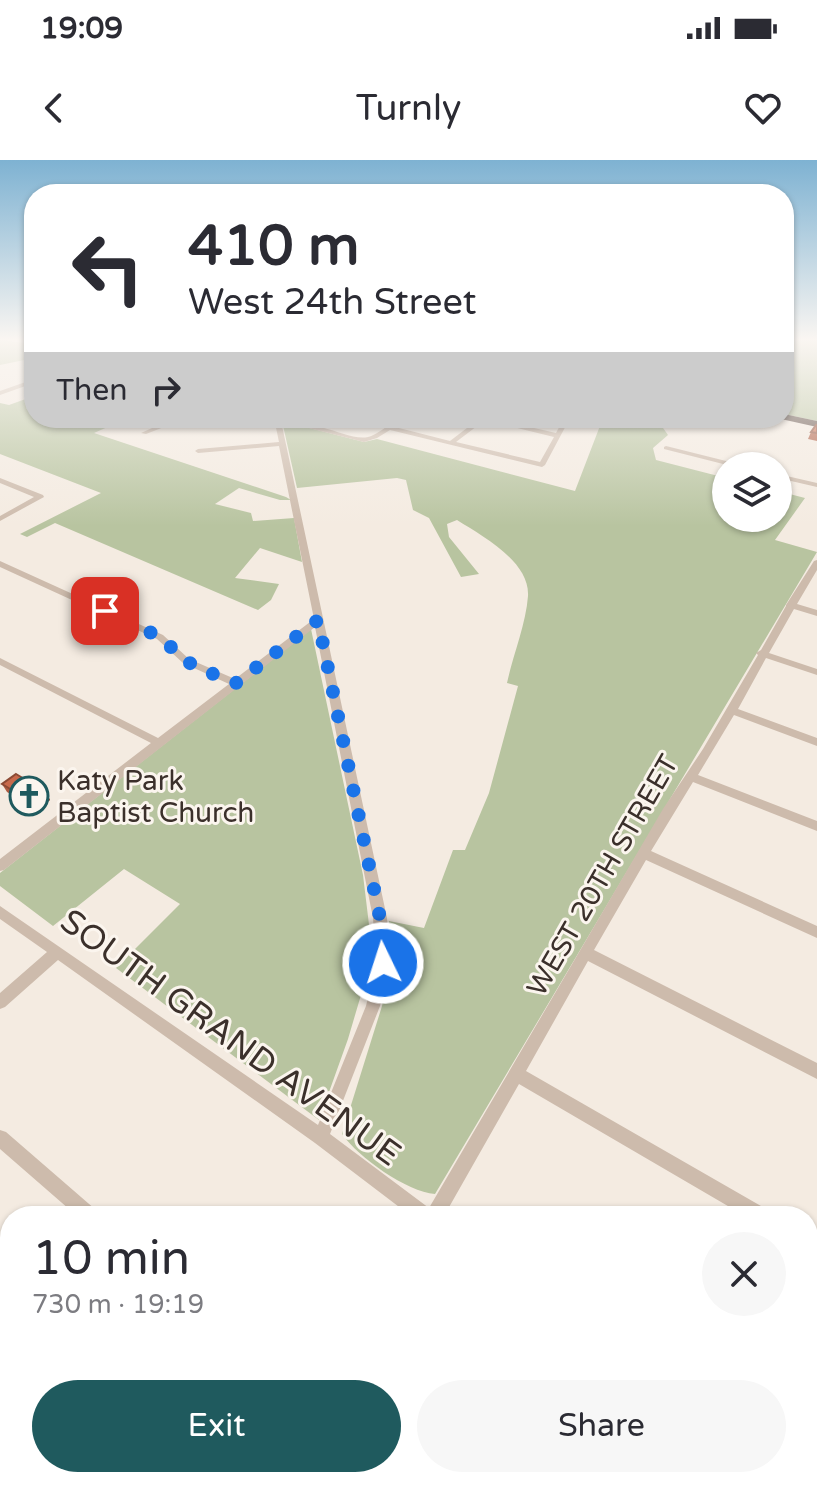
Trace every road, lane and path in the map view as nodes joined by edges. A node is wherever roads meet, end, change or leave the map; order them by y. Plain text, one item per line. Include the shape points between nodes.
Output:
1 (794, 419) edge
2 (817, 424) edge
3 (156, 428) edge
4 (280, 428) edge
5 (314, 428) edge
6 (390, 428) joint
7 (470, 428) edge
8 (525, 428) edge
9 (563, 428) edge
10 (318, 429) joint
11 (144, 433) dead end
12 (559, 436) junction
13 (451, 443) junction
14 (283, 444) junction
15 (666, 448) dead end
16 (198, 451) dead end
17 (712, 459) edge
18 (792, 479) edge
19 (0, 480) edge
20 (817, 485) edge
21 (0, 519) edge
22 (0, 564) edge
23 (817, 564) edge
24 (790, 605) junction
25 (817, 613) edge
26 (318, 620) junction
27 (761, 653) junction
28 (0, 661) edge
29 (817, 672) edge
30 (236, 683) junction
31 (731, 710) junction
32 (157, 742) junction
33 (817, 742) edge
34 (692, 777) junction
35 (817, 826) edge
36 (644, 854) junction
37 (0, 866) edge
38 (0, 912) edge
39 (817, 932) edge
40 (57, 952) junction
41 (588, 954) junction
42 (0, 1002) edge
43 (817, 1071) edge
44 (518, 1075) junction
45 (321, 1137) junction
46 (0, 1138) edge
47 (78, 1206) edge
48 (412, 1206) edge
49 (440, 1206) edge
50 (745, 1206) edge

1 - 2 highway
3 - 11 street
4 - 14 street
5 - 10 street
6 - 10 street via 368,440
6 - 13 street
7 - 13 street
8 - 12 street
9 - 12 street
12 - 13 street via 545,464
14 - 16 street
14 - 26 street
15 - 17 street
18 - 20 street
19 - 21 street via 38,495 37,501
22 - 30 street via 160,637 186,661
23 - 24 street, WEST 20TH STREET
24 - 25 street
24 - 27 street, WEST 20TH STREET
26 - 30 street
26 - 45 street via 380,918 383,963 373,1006
27 - 29 street
27 - 31 street, WEST 20TH STREET
28 - 32 street
30 - 32 street
31 - 33 street
31 - 34 street, WEST 20TH STREET
32 - 37 street
34 - 35 street
34 - 36 street, WEST 20TH STREET
36 - 39 street
36 - 41 street, WEST 20TH STREET
38 - 40 street, SOUTH GRAND AVENUE
40 - 42 street
40 - 45 street, SOUTH GRAND AVENUE
41 - 43 street
41 - 44 street, WEST 20TH STREET
44 - 49 street, WEST 20TH STREET
44 - 50 street
45 - 48 street, SOUTH GRAND AVENUE
46 - 47 street

